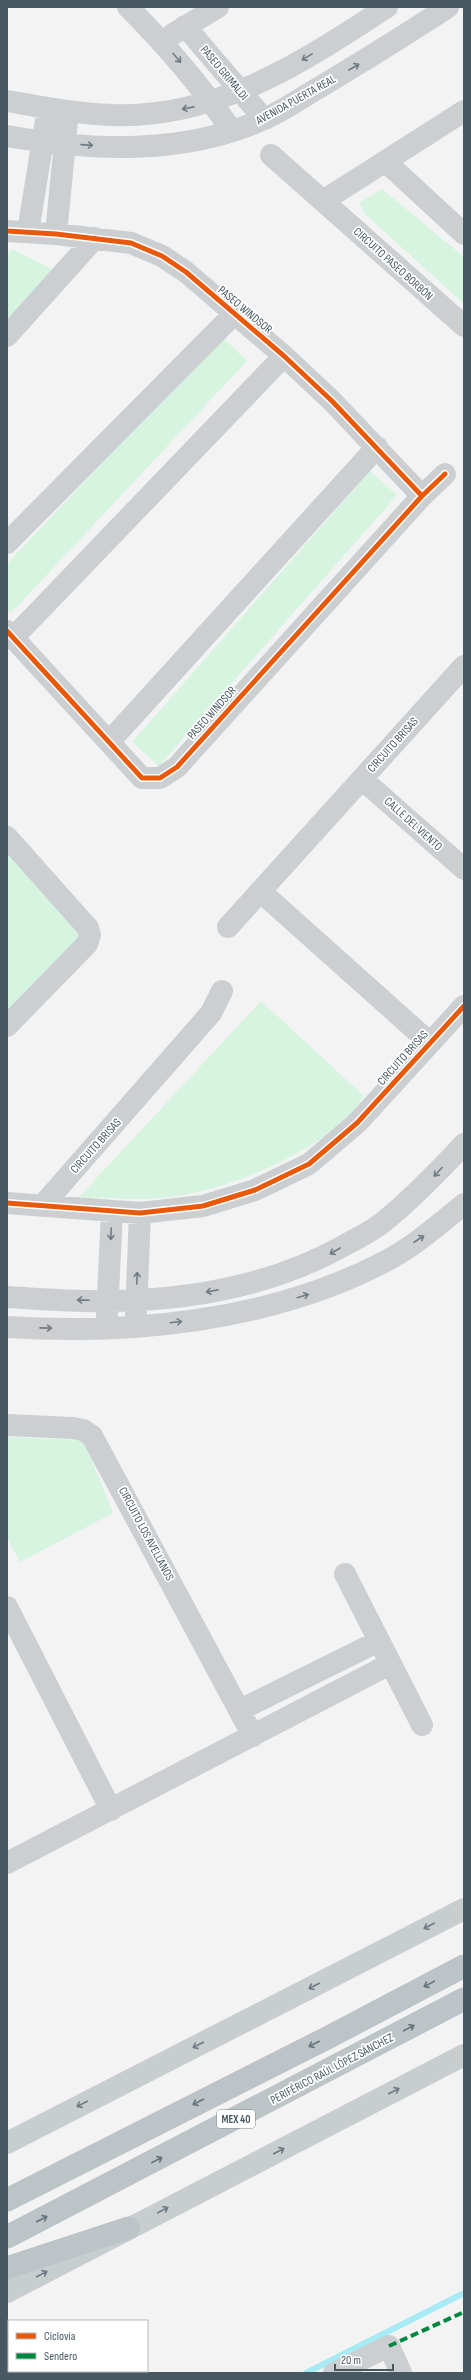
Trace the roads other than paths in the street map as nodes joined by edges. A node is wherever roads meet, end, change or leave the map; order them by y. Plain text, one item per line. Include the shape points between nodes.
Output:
1 (128, 7) edge
2 (218, 7) edge
3 (388, 7) edge
4 (448, 7) edge
5 (185, 26) junction
6 (161, 40) junction
7 (241, 92) junction
8 (7, 101) edge
9 (212, 103) junction
10 (58, 110) junction
11 (464, 111) edge
12 (264, 119) junction
13 (232, 131) junction
14 (7, 136) edge
15 (41, 142) junction
16 (65, 144) junction
17 (271, 155) dead end
18 (386, 162) junction
19 (323, 201) junction
20 (17, 232) edge
21 (56, 234) junction
22 (464, 234) edge
23 (95, 238) junction
24 (234, 314) junction
25 (464, 326) edge
26 (7, 336) edge
27 (284, 356) junction
28 (377, 447) junction
29 (445, 474) dead end
30 (422, 496) junction
31 (7, 543) edge
32 (10, 634) edge
33 (463, 669) edge
34 (109, 742) junction
35 (362, 779) junction
36 (7, 837) edge
37 (464, 870) edge
38 (260, 891) junction
39 (228, 927) dead end
40 (222, 991) dead end
41 (464, 1006) edge
42 (7, 1026) edge
43 (430, 1043) junction
44 (464, 1144) edge
45 (7, 1204) edge
46 (464, 1204) edge
47 (42, 1206) junction
48 (112, 1211) junction
49 (140, 1213) junction
50 (7, 1297) edge
51 (136, 1300) junction
52 (108, 1301) junction
53 (7, 1327) edge
54 (135, 1327) junction
55 (106, 1329) junction
56 (7, 1425) edge
57 (345, 1574) dead end
58 (7, 1607) edge
59 (379, 1641) junction
60 (390, 1664) junction
61 (240, 1710) junction
62 (422, 1726) dead end
63 (253, 1736) junction
64 (111, 1810) junction
65 (7, 1864) edge
66 (464, 1908) edge
67 (464, 1966) edge
68 (464, 1999) edge
69 (464, 2056) edge
70 (7, 2143) edge
71 (114, 2144) junction
72 (7, 2183) edge
73 (7, 2200) edge
74 (129, 2228) junction
75 (7, 2237) edge
76 (7, 2268) edge
77 (7, 2292) edge
78 (334, 2373) edge
79 (401, 2373) edge

1 - 6 street
2 - 5 street
3 -> 7 street via 295,64
12 -> 4 street, AVENIDA PUERTA REAL via 375,55
5 - 6 street
5 - 7 street, PASEO GRIMALDI
6 -> 9 street
7 - 9 street
7 - 12 street, PASEO GRIMALDI
8 - 10 street
9 -> 10 street via 152,114 113,115
9 - 13 street
10 - 15 street, PASEO WINDSOR
10 - 16 street
11 - 18 street
12 - 13 street, AVENIDA PUERTA REAL
16 -> 13 street, AVENIDA PUERTA REAL via 149,147 189,142
14 - 15 street, AVENIDA PUERTA REAL
15 - 16 street, AVENIDA PUERTA REAL
15 - 20 street, PASEO WINDSOR
16 - 21 street
17 - 19 street, CIRCUITO PASEO BORBÓN
18 - 19 street
18 - 22 street
19 - 25 street, CIRCUITO PASEO BORBÓN
20 - 21 street, PASEO WINDSOR
21 - 23 street, PASEO WINDSOR
23 - 24 street, PASEO WINDSOR via 131,243 162,256 186,272
23 - 26 street
24 - 27 street, PASEO WINDSOR
24 - 31 street, PASEO WINDSOR
27 - 28 street, PASEO WINDSOR
27 - 32 street, PASEO WINDSOR
28 - 30 street, PASEO WINDSOR
28 - 34 street
29 - 30 street, PASEO WINDSOR
30 - 34 street, PASEO WINDSOR via 177,767 160,778 142,778
32 - 34 street, PASEO WINDSOR
33 - 35 street, CIRCUITO BRISAS
35 - 37 street, CALLE DEL VIENTO
35 - 38 street, CIRCUITO BRISAS
36 - 42 street via 88,928 90,935 87,944
38 - 39 street, CIRCUITO BRISAS
38 - 43 street, CIRCUITO BRISAS
40 - 47 street, CIRCUITO BRISAS via 211,1013
41 - 43 street, CIRCUITO BRISAS
43 - 49 street, CIRCUITO BRISAS via 357,1123 309,1164 255,1190 203,1206
44 -> 51 street via 422,1189 380,1225 322,1258 246,1285 198,1294
45 - 47 street, CIRCUITO BRISAS
54 -> 46 street via 239,1312 334,1286 380,1265 425,1235
47 - 48 street, CIRCUITO BRISAS
48 - 49 street, CIRCUITO BRISAS
48 -> 52 street
51 -> 49 street
52 -> 50 street
51 - 52 street
51 - 54 street
52 - 55 street
53 -> 55 street
54 - 55 street
56 - 61 street, CIRCUITO LOS AVELLANOS via 73,1428 84,1430 92,1436
57 - 59 street
58 - 64 street
59 - 60 street
59 - 61 street
60 - 62 street
60 - 63 street
61 - 63 street, CIRCUITO LOS AVELLANOS
63 - 64 street
64 - 65 street
66 -> 70 main road
67 -> 71 highway, MEX 40 via 329,2037
75 -> 68 highway, PERIFÉRICO RAÚL LÓPEZ SÁNCHEZ / MEX 40
74 -> 69 main road
71 - 72 highway
71 - 73 highway, MEX 40
74 - 76 highway
77 -> 74 main road
78 - 79 street via 389,2346

